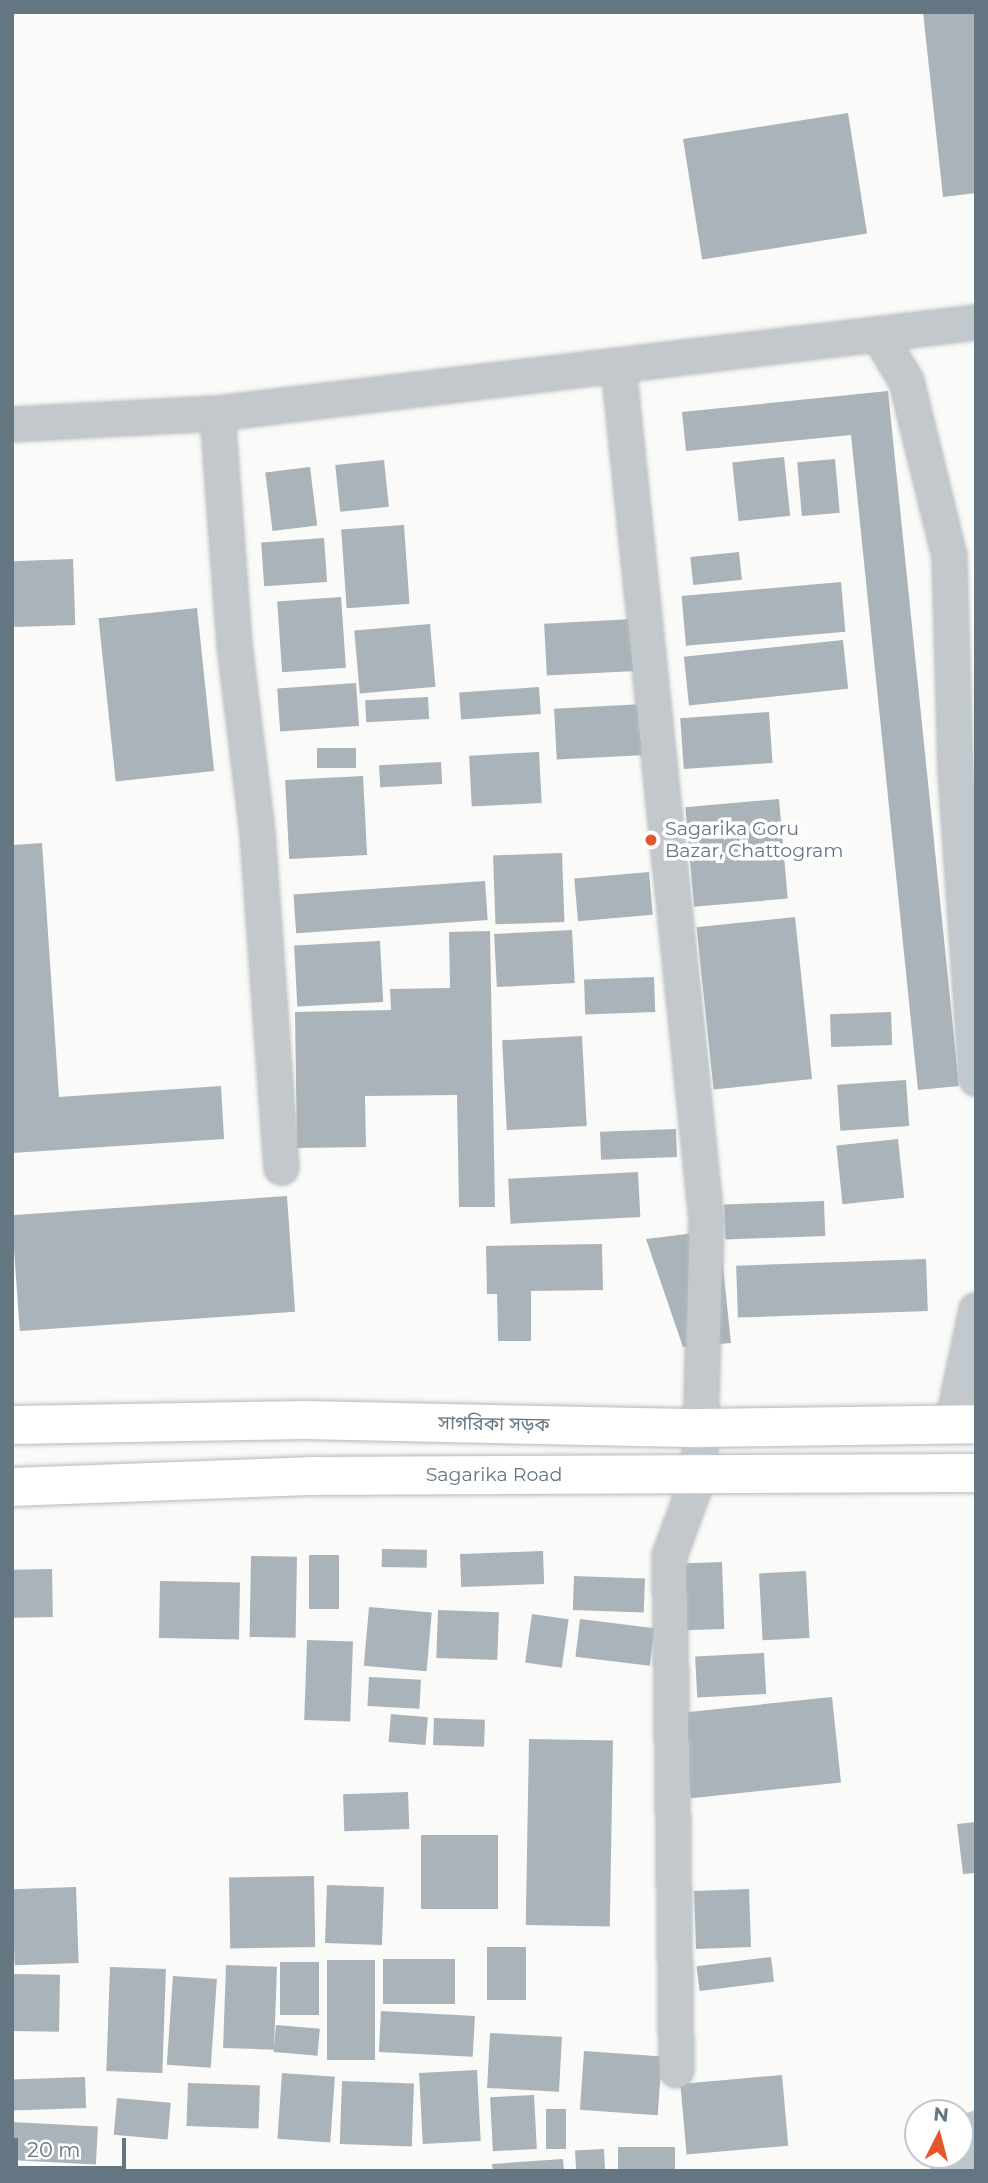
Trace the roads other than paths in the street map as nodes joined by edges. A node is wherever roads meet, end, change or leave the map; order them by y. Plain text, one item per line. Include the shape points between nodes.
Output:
1 (976, 322) edge
2 (878, 334) junction
3 (618, 365) junction
4 (217, 413) junction
5 (12, 424) edge
6 (976, 1078) edge
7 (281, 1167) dead end
8 (976, 1309) edge
9 (964, 1423) edge
10 (12, 1425) edge
11 (700, 1428) junction
12 (976, 1473) edge
13 (699, 1474) junction
14 (12, 1487) edge
15 (676, 2070) dead end

1 - 2 street
2 - 3 street
2 - 6 street via 906,381 949,556 955,771
3 - 4 street
3 - 11 street via 706,1220
4 - 5 street
4 - 7 street via 233,645 257,833
8 - 9 street
9 - 11 main road, সাগরিকা সড়ক
10 - 11 main road, সাগরিকা সড়ক via 304,1420
11 - 13 street
12 - 13 main road, Sagarika Road
13 - 14 main road, Sagarika Road via 309,1476
13 - 15 street via 669,1555

